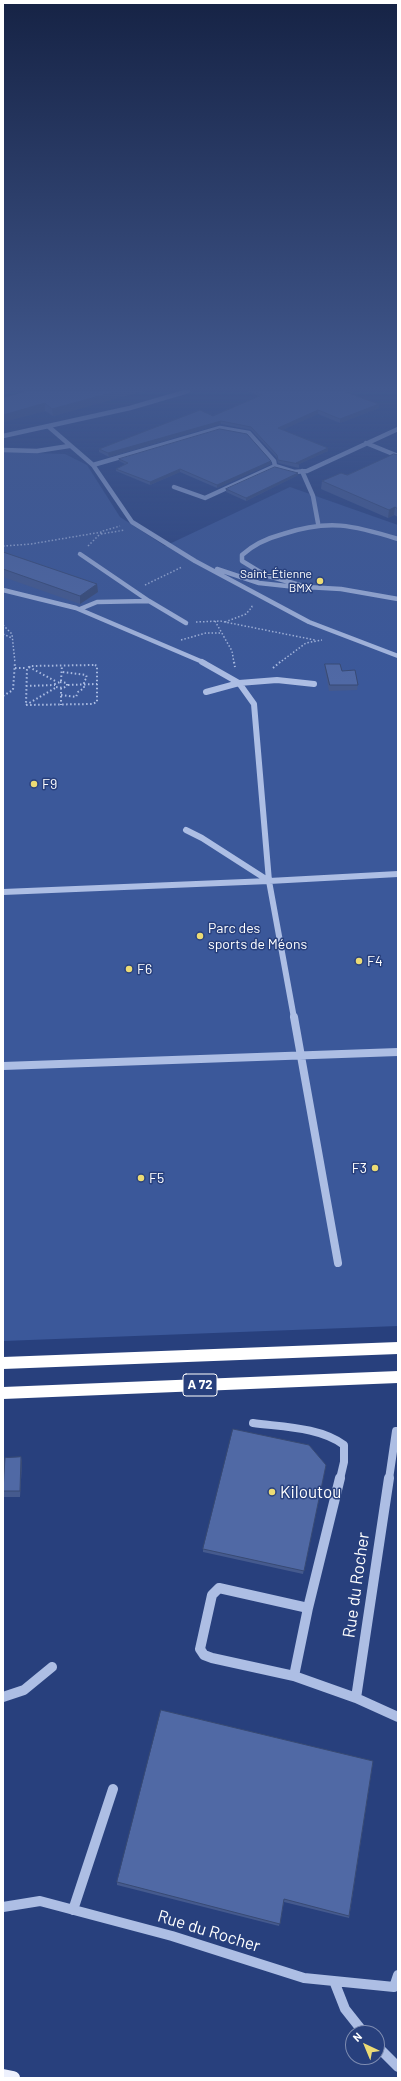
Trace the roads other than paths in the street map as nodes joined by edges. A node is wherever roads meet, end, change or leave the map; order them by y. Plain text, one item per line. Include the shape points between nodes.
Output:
1 (109, 488) edge
2 (177, 488) edge
3 (227, 488) edge
4 (311, 488) edge
5 (318, 523) junction
6 (398, 539) edge
7 (80, 554) road end
8 (207, 567) junction
9 (310, 588) junction
10 (3, 590) edge
11 (398, 600) edge
12 (149, 601) junction
13 (80, 610) junction
14 (186, 623) road end
15 (398, 656) edge
16 (239, 683) junction
17 (314, 684) dead end
18 (206, 692) dead end
19 (186, 830) dead end
20 (398, 874) edge
21 (269, 881) junction
22 (3, 892) edge
23 (398, 1052) edge
24 (300, 1056) junction
25 (3, 1066) edge
26 (338, 1263) dead end
27 (398, 1348) edge
28 (3, 1363) edge
29 (398, 1377) edge
30 (3, 1393) edge
31 (253, 1423) dead end
32 (396, 1431) dead end
33 (308, 1608) junction
34 (52, 1667) dead end
35 (294, 1676) junction
36 (3, 1697) edge
37 (356, 1698) junction
38 (398, 1717) edge
39 (113, 1789) dead end
40 (3, 1907) edge
41 (73, 1910) junction
42 (398, 1975) edge
43 (334, 1981) junction
44 (356, 2025) edge
45 (385, 2054) edge
46 (398, 2067) edge
47 (3, 2076) edge
48 (13, 2078) edge

1 - 8 street via 132,522
2 - 3 street via 205,498
4 - 5 street
5 - 6 street via 352,525
5 - 9 street via 272,537 251,546 242,555 242,561 248,568
7 - 12 street
8 - 9 street via 259,584
8 - 15 street via 309,622
9 - 11 street via 341,589
10 - 13 street
12 - 13 street via 97,602
12 - 14 street
13 - 16 street via 206,664
16 - 17 street via 277,680
16 - 18 street
16 - 21 street via 254,704
19 - 21 street
20 - 21 street
21 - 22 street
21 - 24 street
23 - 24 street
24 - 25 street
24 - 26 street
27 - 28 highway, A 72
29 - 30 highway, A 72
31 - 33 street via 313,1432 335,1438 344,1446 344,1462
32 - 37 street, Rue du Rocher
33 - 35 street
33 - 35 street via 219,1588 212,1595 204,1628 200,1649 204,1655
34 - 36 street via 29,1688 14,1696
35 - 37 street
37 - 38 street
39 - 41 street
40 - 41 street, Rue du Rocher via 40,1901
41 - 43 street, Rue du Rocher via 172,1936 304,1978
42 - 43 street, Rue du Rocher via 394,1987
43 - 44 street via 339,2002
45 - 46 street
47 - 48 main road

